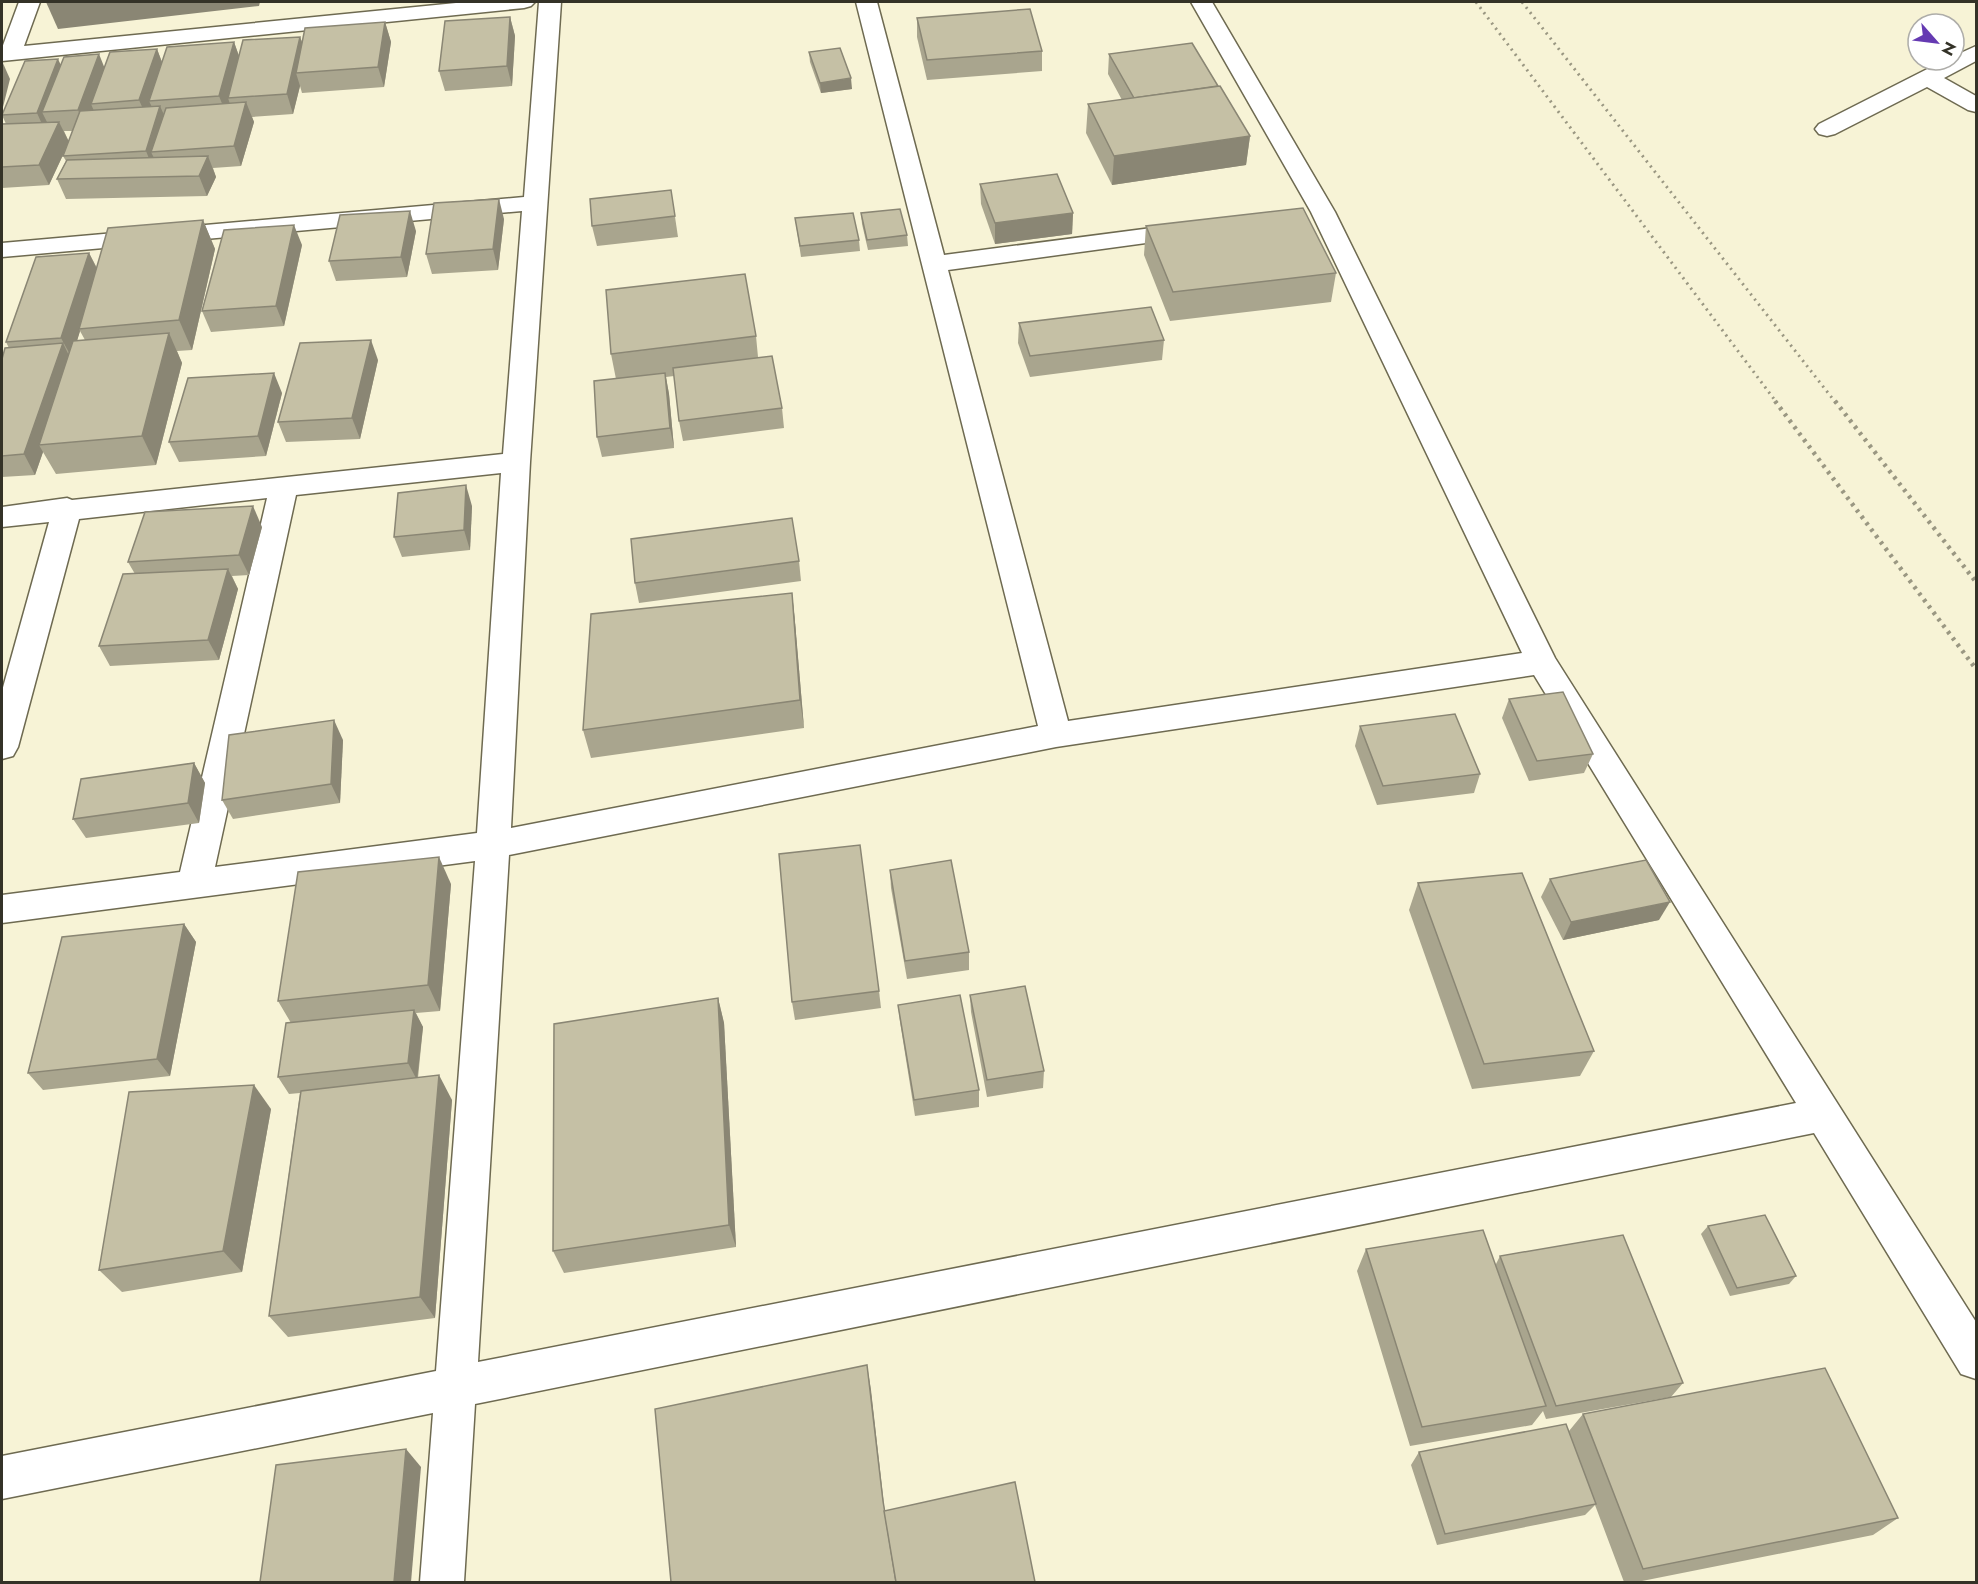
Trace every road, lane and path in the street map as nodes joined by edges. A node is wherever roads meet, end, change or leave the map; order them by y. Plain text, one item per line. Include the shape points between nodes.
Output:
1 (29, 2) edge
2 (524, 2) edge
3 (550, 2) edge
4 (866, 2) edge
5 (1202, 2) edge
6 (1977, 53) edge
7 (6, 55) edge
8 (1927, 78) junction
9 (1977, 105) edge
10 (1827, 129) dead end
11 (536, 203) junction
12 (1217, 226) edge
13 (2, 250) edge
14 (933, 264) junction
15 (516, 462) junction
16 (284, 486) junction
17 (67, 508) junction
18 (2, 517) edge
19 (1542, 662) junction
20 (1056, 735) junction
21 (2, 747) edge
22 (493, 845) junction
23 (194, 884) junction
24 (2, 909) edge
25 (1824, 1114) junction
26 (1977, 1359) edge
27 (456, 1388) junction
28 (2, 1478) edge
29 (442, 1582) edge

1 - 7 street
2 - 7 street via 269,19
3 - 11 street
4 - 14 street
5 - 19 street
6 - 8 street
8 - 9 street
8 - 10 street
11 - 13 street via 40,256
11 - 15 street
12 - 14 street
14 - 20 street
15 - 16 street
15 - 22 street
16 - 17 street
16 - 23 street
17 - 18 street
17 - 21 street
19 - 20 street
19 - 25 street
20 - 22 street
22 - 23 street
22 - 27 street
23 - 24 street
25 - 26 street
25 - 27 street
27 - 28 street
27 - 29 street

